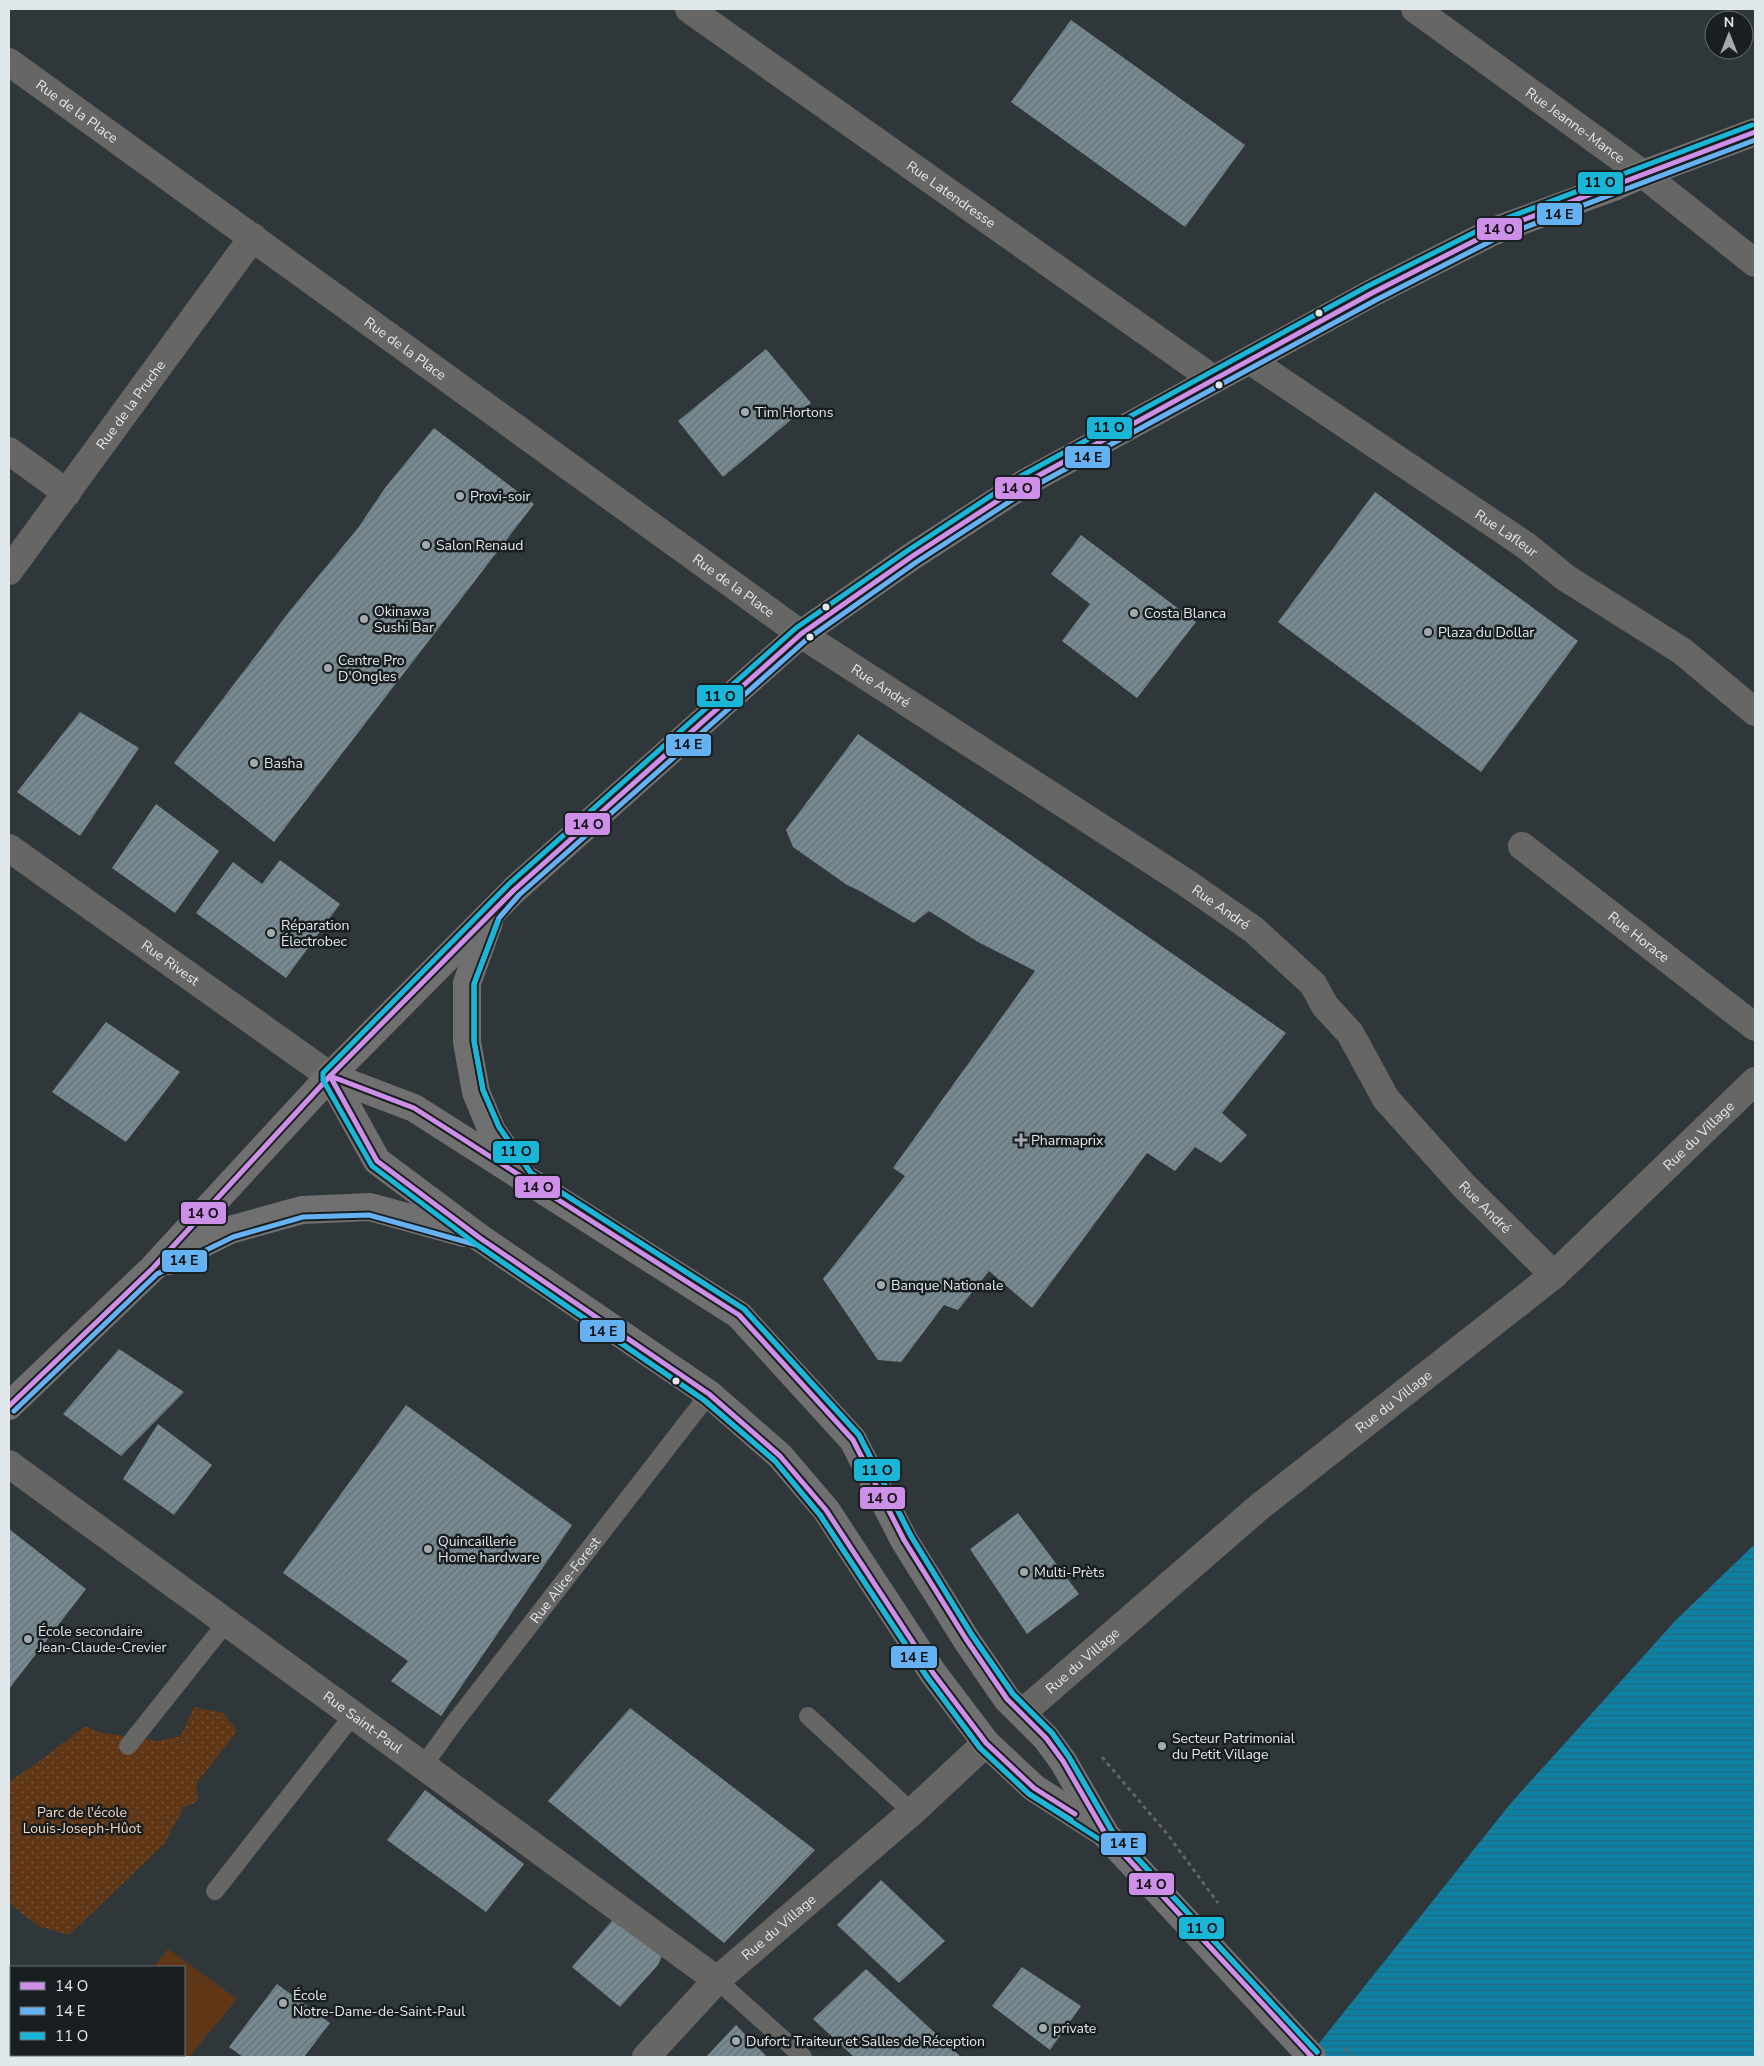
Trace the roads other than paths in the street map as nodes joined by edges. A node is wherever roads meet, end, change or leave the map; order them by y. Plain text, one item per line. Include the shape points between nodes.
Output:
1 (690, 9) edge
2 (1415, 9) edge
3 (9, 62) edge
4 (1755, 132) edge
5 (1643, 174) junction
6 (253, 237) junction
7 (1755, 263) edge
8 (1251, 361) junction
9 (1213, 379) junction
10 (9, 450) edge
11 (67, 493) junction
12 (9, 572) edge
13 (801, 634) junction
14 (1755, 712) edge
15 (1522, 846) dead end
16 (9, 848) edge
17 (492, 914) junction
18 (1755, 1027) edge
19 (330, 1076) junction
20 (1755, 1081) edge
21 (526, 1179) junction
22 (480, 1238) junction
23 (153, 1268) junction
24 (1554, 1275) junction
25 (709, 1394) junction
26 (9, 1406) edge
27 (9, 1464) edge
28 (226, 1623) junction
29 (1022, 1713) junction
30 (353, 1715) junction
31 (808, 1716) dead end
32 (986, 1743) junction
33 (128, 1746) dead end
34 (423, 1766) junction
35 (912, 1812) junction
36 (1106, 1835) junction
37 (216, 1891) dead end
38 (717, 1980) junction
39 (646, 2057) edge
40 (803, 2057) edge
41 (1312, 2057) edge

1 - 9 street, Rue Latendresse
2 - 5 street, Rue Jeanne-Mance
3 - 6 street, Rue de la Place
4 - 5 main road
5 - 7 street, Rue Jeanne-Mance
5 - 8 main road via 1494,231 1372,293
6 - 11 street, Rue de la Pruche
6 - 13 street, Rue de la Place
8 - 9 main road
8 - 14 street, Rue Lafleur via 1525,545 1566,578 1682,651
9 - 13 main road via 1026,483 911,557
10 - 11 street
11 - 12 street, Rue de la Pruche
13 - 17 main road via 514,890
13 - 24 street, Rue André via 1254,930 1313,984 1325,1006 1350,1033 1386,1099 1464,1186
15 - 18 street, Rue Horace
16 - 19 street, Rue Rivest
17 - 19 main road
17 - 21 main road via 467,983 467,1042 476,1092 492,1130
19 - 21 main road via 414,1108
19 - 22 main road via 377,1161
19 - 23 main road
20 - 24 street, Rue du Village
21 - 29 main road via 739,1315 853,1440 914,1556 1007,1699
22 - 23 main road via 370,1207 302,1210 230,1230
22 - 25 main road
23 - 26 main road
24 - 29 street, Rue du Village via 1258,1508
25 - 32 main road via 780,1456 826,1510 933,1673
25 - 34 lane, Rue Alice-Forest
27 - 28 street, Rue Saint-Paul
28 - 30 street, Rue Saint-Paul
28 - 33 lane
29 - 36 main road via 1063,1761
30 - 34 street, Rue Saint-Paul
30 - 37 lane
31 - 35 lane
32 - 35 street, Rue du Village
32 - 36 main road via 1034,1788
34 - 38 street, Rue Saint-Paul
35 - 38 street, Rue du Village
36 - 41 main road
38 - 39 street, Rue du Village
38 - 40 lane

